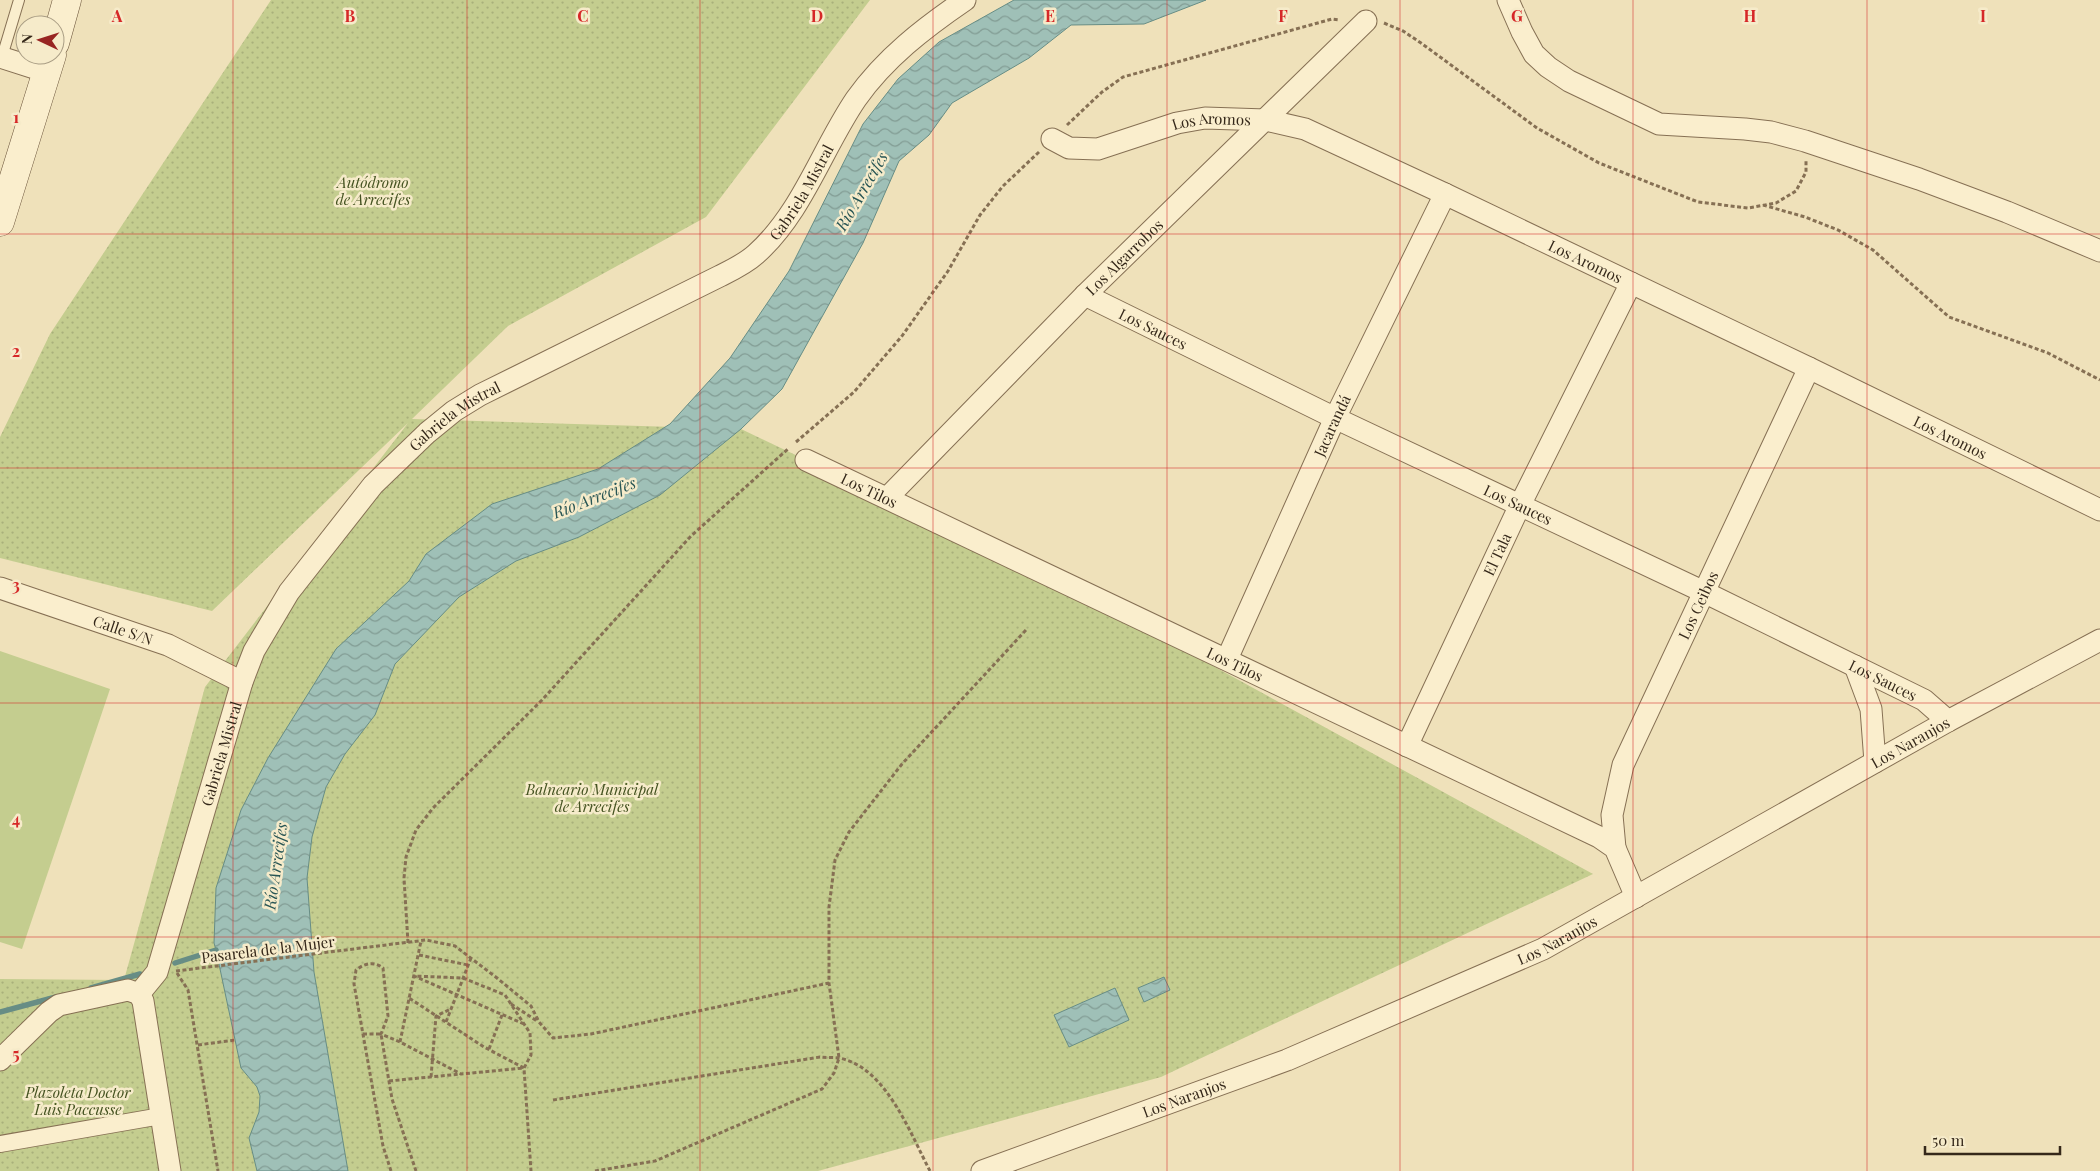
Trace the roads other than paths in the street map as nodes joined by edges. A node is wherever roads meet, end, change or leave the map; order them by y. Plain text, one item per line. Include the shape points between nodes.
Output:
1 (19, 0) edge
2 (67, 0) edge
3 (965, 0) edge
4 (1508, 0) edge
5 (63, 15) edge
6 (1366, 21) dead end
7 (1, 59) edge
8 (15, 60) edge
9 (49, 65) edge
10 (1266, 120) junction
11 (1052, 139) dead end
12 (1445, 194) junction
13 (0, 222) edge
14 (2100, 250) edge
15 (1631, 283) junction
16 (1085, 295) junction
17 (1809, 368) junction
18 (1336, 418) junction
19 (806, 460) dead end
20 (887, 498) junction
21 (1520, 506) junction
22 (2100, 510) edge
23 (0, 588) edge
24 (1704, 592) junction
25 (2100, 640) edge
26 (1227, 659) junction
27 (1855, 666) junction
28 (242, 682) junction
29 (1948, 721) junction
30 (1407, 746) junction
31 (1875, 762) junction
32 (1614, 848) junction
33 (1636, 897) junction
34 (139, 994) junction
35 (0, 1060) edge
36 (161, 1116) junction
37 (0, 1144) edge
38 (170, 1171) edge
39 (982, 1171) edge

1 - 7 lane
2 - 5 main road
3 - 28 street, Gabriela Mistral via 892,56 863,91 830,141 793,209 755,255 720,276 480,394 427,433 373,485 289,592 254,651
4 - 14 street via 1534,54 1548,67 1659,124 1772,132 1805,141 1919,179
6 - 10 street, Los Algarrobos
7 - 8 street
9 - 13 main road
10 - 11 street, Los Aromos via 1205,118 1177,123 1098,149 1069,148
10 - 12 street, Los Aromos via 1305,129
10 - 16 street, Los Algarrobos
12 - 15 street, Los Aromos
12 - 18 street, Jacarandá
15 - 17 street, Los Aromos
15 - 21 street, El Tala
16 - 18 street, Los Sauces
16 - 20 street, Los Algarrobos
17 - 22 street, Los Aromos
17 - 24 street, Los Ceibos
18 - 21 street, Los Sauces
18 - 26 street, Jacarandá
19 - 20 street, Los Tilos
20 - 26 street, Los Tilos
21 - 24 street, Los Sauces
21 - 30 street, El Tala
23 - 28 street, Calle S/N via 168,645
24 - 27 street, Los Sauces
24 - 32 street, Los Ceibos via 1623,765 1612,815
25 - 29 street, Los Naranjos
26 - 30 street, Los Tilos
27 - 29 street, Los Sauces via 1924,700
27 - 31 street via 1871,709
28 - 34 street, Gabriela Mistral via 166,971
29 - 31 street, Los Naranjos
30 - 32 street, Los Tilos via 1599,837
31 - 33 street, Los Naranjos
32 - 33 street
33 - 39 street, Los Naranjos via 1543,949 1287,1060
34 - 35 street via 128,990 59,1005
34 - 36 street via 143,1001
36 - 37 street
36 - 38 street

